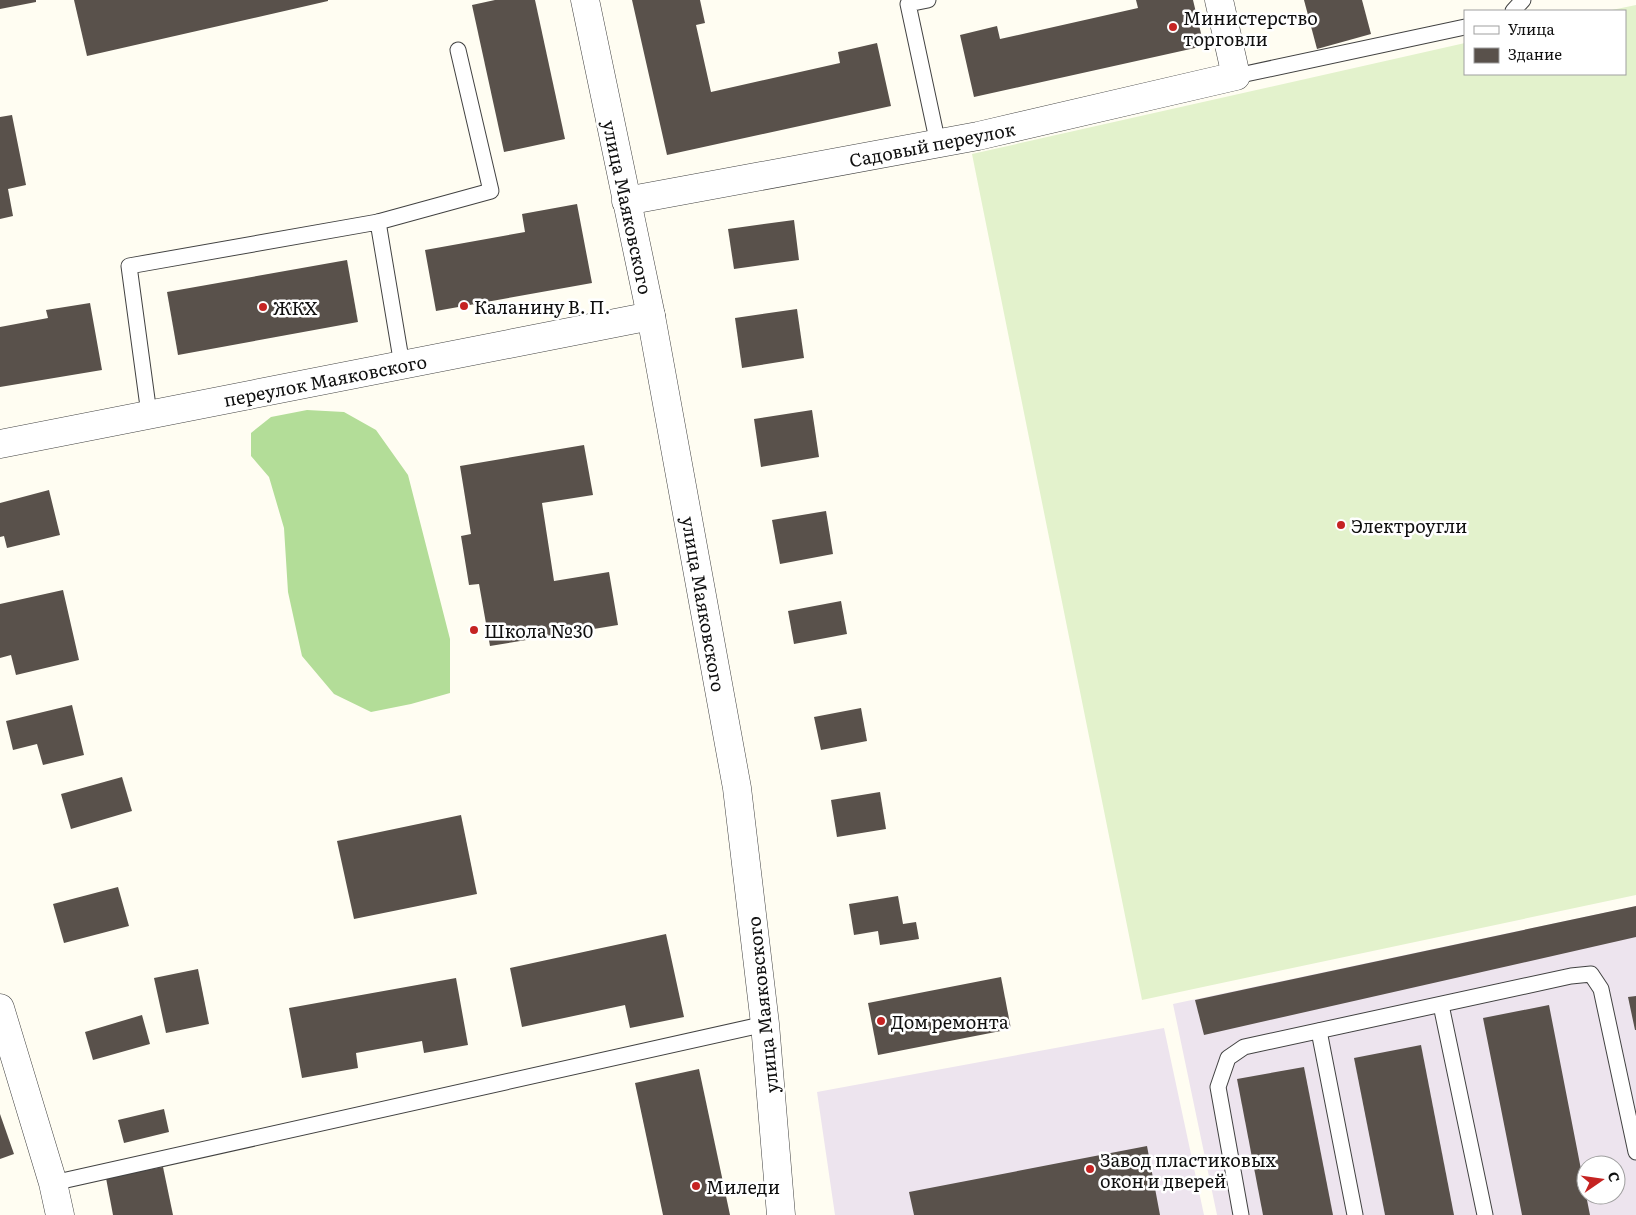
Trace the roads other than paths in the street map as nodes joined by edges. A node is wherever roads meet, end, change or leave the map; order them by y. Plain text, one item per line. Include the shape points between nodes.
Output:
1 (585, 0) edge
2 (928, 0) edge
3 (1219, 0) edge
4 (1523, 0) edge
5 (1514, 10) edge
6 (1464, 27) edge
7 (458, 50) dead end
8 (1236, 76) junction
9 (938, 144) junction
10 (626, 201) junction
11 (378, 222) junction
12 (651, 316) junction
13 (402, 365) junction
14 (149, 414) junction
15 (0, 444) edge
16 (1441, 1005) junction
17 (0, 1008) edge
18 (766, 1024) junction
19 (1320, 1031) junction
20 (1636, 1152) edge
21 (53, 1182) junction
22 (60, 1215) edge
23 (781, 1215) edge
24 (1241, 1215) edge
25 (1355, 1215) edge
26 (1485, 1215) edge

1 - 10 street, улица Маяковского
2 - 9 lane via 908,4
3 - 8 street
4 - 5 lane
6 - 8 lane
7 - 11 lane via 491,191
8 - 9 street, Садовый переулок
9 - 10 street, Садовый переулок
10 - 12 street, улица Маяковского
11 - 13 lane
11 - 14 lane via 129,266
12 - 13 street, переулок Маяковского
12 - 18 street, улица Маяковского via 736,788
13 - 14 street, переулок Маяковского
14 - 15 street, переулок Маяковского
16 - 19 lane
16 - 20 lane via 1590,974 1601,989
16 - 26 lane
17 - 21 street
18 - 21 lane
18 - 23 street, улица Маяковского
19 - 24 lane via 1244,1047 1228,1058 1218,1087
19 - 25 lane
21 - 22 street

